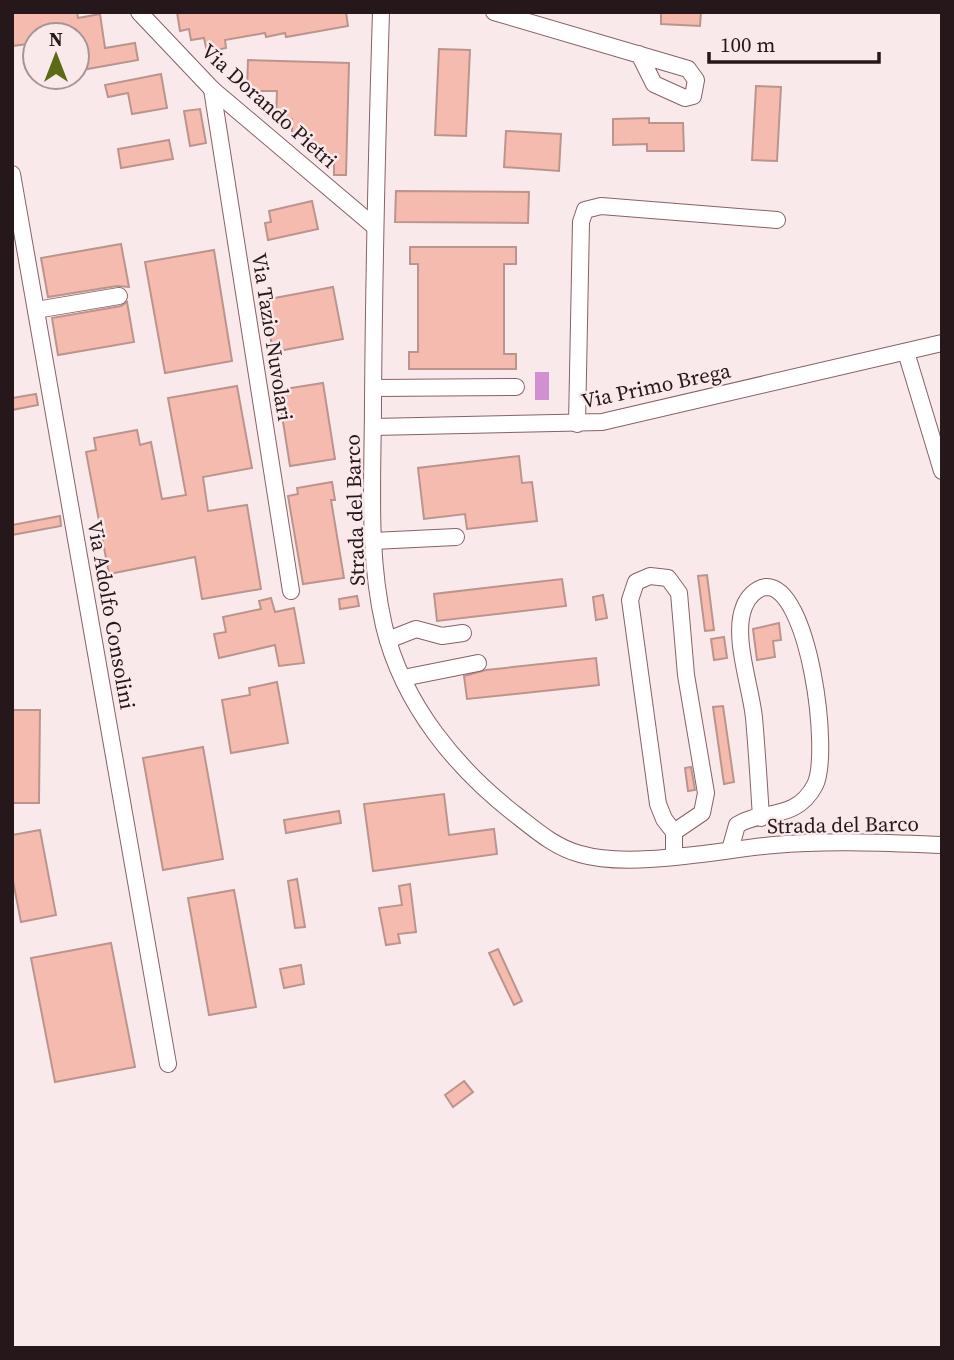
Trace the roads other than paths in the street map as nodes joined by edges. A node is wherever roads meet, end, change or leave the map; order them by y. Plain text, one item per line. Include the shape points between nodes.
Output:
1 (139, 12) edge
2 (381, 12) edge
3 (494, 12) edge
4 (639, 54) dead end
5 (212, 89) junction
6 (12, 174) edge
7 (776, 220) dead end
8 (375, 227) junction
9 (119, 296) dead end
10 (36, 310) junction
11 (942, 343) edge
12 (906, 352) junction
13 (516, 387) dead end
14 (373, 388) junction
15 (577, 424) junction
16 (373, 427) junction
17 (942, 471) edge
18 (456, 537) dead end
19 (373, 541) junction
20 (291, 591) dead end
21 (463, 633) dead end
22 (388, 640) junction
23 (478, 663) dead end
24 (403, 678) junction
25 (761, 818) junction
26 (674, 832) junction
27 (942, 845) edge
28 (730, 849) junction
29 (674, 855) junction
30 (168, 1064) dead end

1 - 5 street, Via Dorando Pietri
2 - 8 street, Strada del Barco
3 - 4 street
5 - 8 street, Via Dorando Pietri
5 - 20 street, Via Tazio Nuvolari
6 - 10 street, Via Adolfo Consolini
7 - 15 street via 601,206 586,210 581,222
8 - 14 street, Strada del Barco
9 - 10 street
10 - 30 street, Via Adolfo Consolini
11 - 12 street, Via Primo Brega
12 - 15 street, Via Primo Brega via 610,421
12 - 17 street
13 - 14 street
14 - 16 street, Strada del Barco
15 - 16 street, Via Primo Brega
16 - 19 street, Strada del Barco
18 - 19 street
19 - 22 street, Strada del Barco
21 - 22 street via 442,636 416,629
22 - 24 street, Strada del Barco
23 - 24 street
24 - 29 street, Strada del Barco via 440,740 463,768 547,839 593,857
25 - 25 street via 789,809 808,795 816,783 820,751 819,705 804,643 786,596 767,587 749,599 741,626
25 - 28 street via 737,825
26 - 26 street via 702,813 706,793 686,675 679,593 668,578 650,576 636,582 630,600 658,804
26 - 29 street
27 - 28 street, Strada del Barco via 835,842
28 - 29 street, Strada del Barco

